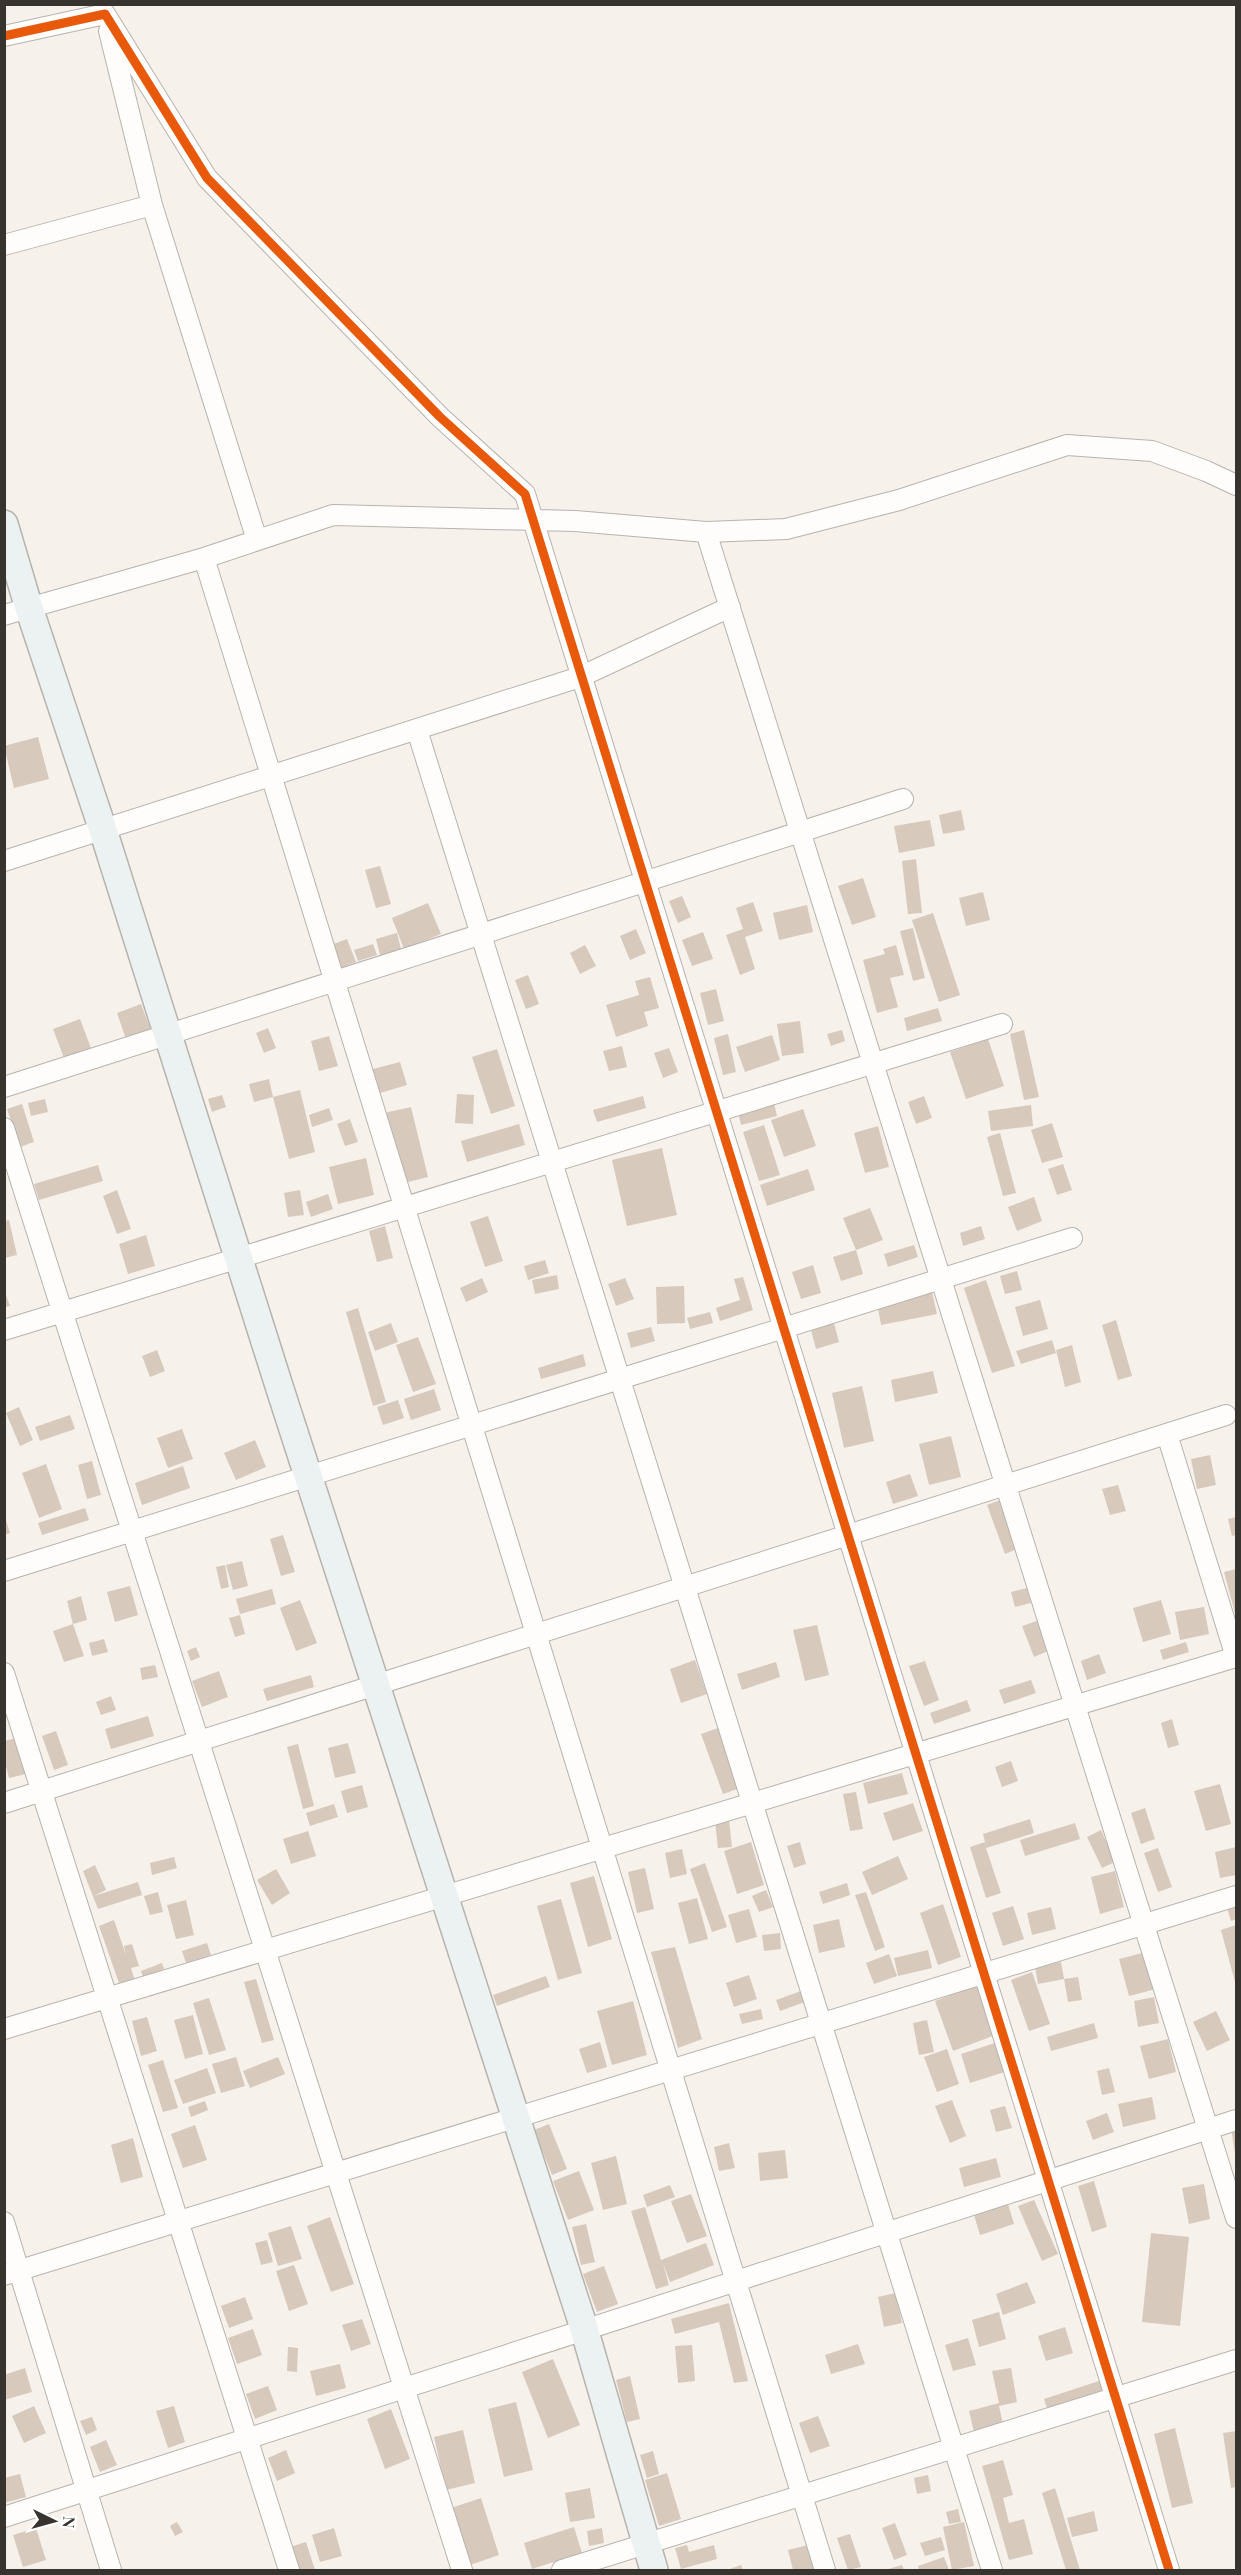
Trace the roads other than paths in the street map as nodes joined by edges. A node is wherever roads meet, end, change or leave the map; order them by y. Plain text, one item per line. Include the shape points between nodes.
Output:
1 (105, 9) edge
2 (4, 36) edge
3 (152, 205) junction
4 (4, 245) edge
5 (1236, 485) edge
6 (533, 520) junction
7 (4, 524) edge
8 (706, 532) junction
9 (257, 540) junction
10 (204, 558) junction
11 (730, 607) junction
12 (17, 612) edge
13 (580, 677) junction
14 (417, 730) junction
15 (272, 776) junction
16 (903, 799) dead end
17 (103, 830) junction
18 (801, 832) junction
19 (4, 861) edge
20 (644, 882) junction
21 (481, 935) junction
22 (335, 982) junction
23 (1002, 1024) dead end
24 (168, 1035) junction
25 (873, 1063) junction
26 (4, 1088) edge
27 (716, 1112) junction
28 (4, 1128) edge
29 (552, 1162) junction
30 (404, 1207) junction
31 (1072, 1238) dead end
32 (239, 1258) junction
33 (941, 1279) junction
34 (63, 1312) junction
35 (783, 1328) junction
36 (4, 1330) edge
37 (620, 1379) junction
38 (1226, 1415) dead end
39 (472, 1425) junction
40 (1170, 1444) dead end
41 (309, 1476) junction
42 (1006, 1485) junction
43 (132, 1531) junction
44 (847, 1535) junction
45 (4, 1571) edge
46 (684, 1587) junction
47 (536, 1634) junction
48 (1236, 1657) edge
49 (4, 1673) edge
50 (376, 1685) junction
51 (1076, 1706) junction
52 (199, 1741) junction
53 (915, 1754) junction
54 (42, 1791) junction
55 (4, 1803) edge
56 (752, 1803) junction
57 (602, 1849) junction
58 (445, 1896) junction
59 (1236, 1896) edge
60 (1144, 1924) junction
61 (265, 1950) junction
62 (984, 1974) junction
63 (108, 1998) junction
64 (821, 2024) junction
65 (4, 2029) edge
66 (671, 2070) junction
67 (516, 2118) junction
68 (1236, 2120) edge
69 (1208, 2129) junction
70 (336, 2173) junction
71 (1048, 2181) junction
72 (1236, 2218) edge
73 (4, 2222) edge
74 (178, 2222) junction
75 (886, 2233) junction
76 (12, 2273) edge
77 (736, 2281) junction
78 (585, 2330) junction
79 (1236, 2360) edge
80 (404, 2388) junction
81 (1115, 2398) junction
82 (247, 2439) junction
83 (953, 2448) junction
84 (87, 2491) junction
85 (802, 2496) junction
86 (4, 2517) edge
87 (646, 2544) junction
88 (111, 2571) edge
89 (289, 2571) edge
90 (462, 2571) edge
91 (562, 2571) edge
92 (654, 2571) edge
93 (825, 2571) edge
94 (992, 2571) edge
95 (1169, 2571) edge

1 - 2 street
1 - 3 street
1 - 6 street via 207,178 440,417 525,494
3 - 4 street
3 - 9 street
5 - 8 street via 1152,451 1067,445 899,500 786,529
6 - 8 street
6 - 9 street via 333,515
6 - 13 street
7 - 12 street
8 - 11 street
9 - 10 street
10 - 12 street
10 - 15 street
11 - 13 street
11 - 18 street
12 - 17 street
13 - 14 street
13 - 20 street
14 - 15 street
14 - 21 street
15 - 17 street
15 - 22 street
16 - 18 street
17 - 19 street
17 - 24 street
18 - 20 street
18 - 25 street
20 - 21 street
20 - 27 street
21 - 22 street
21 - 29 street
22 - 24 street
22 - 30 street
23 - 25 street
24 - 26 street
24 - 32 street
25 - 27 street
25 - 33 street
27 - 29 street
27 - 35 street
28 - 34 street
29 - 30 street
29 - 37 street
30 - 32 street
30 - 39 street
31 - 33 street
32 - 34 street
32 - 41 street
33 - 35 street
33 - 42 street
34 - 36 street
34 - 43 street
35 - 37 street
35 - 44 street
37 - 39 street
37 - 46 street
38 - 42 street
39 - 41 street
39 - 47 street
40 - 48 street
41 - 43 street
41 - 50 street
42 - 44 street
42 - 51 street
43 - 45 street
43 - 52 street
44 - 46 street
44 - 53 street
46 - 47 street
46 - 56 street
47 - 50 street
47 - 57 street
48 - 51 street
49 - 54 street
50 - 52 street
50 - 58 street
51 - 53 street
51 - 60 street
52 - 54 street
52 - 61 street
53 - 56 street
53 - 62 street
54 - 55 street
54 - 63 street
56 - 57 street
56 - 64 street
57 - 58 street
57 - 66 street
58 - 61 street
58 - 67 street
59 - 60 street
60 - 62 street
60 - 69 street
61 - 63 street
61 - 70 street
62 - 64 street
62 - 71 street
63 - 65 street
63 - 74 street
64 - 66 street
64 - 75 street
66 - 67 street
66 - 77 street
67 - 70 street
67 - 78 street
68 - 69 street
69 - 71 street
69 - 72 street
70 - 74 street
70 - 80 street
71 - 75 street
71 - 81 street
73 - 76 street
74 - 76 street
74 - 82 street
75 - 77 street
75 - 83 street
76 - 84 street
77 - 78 street
77 - 85 street
78 - 80 street
78 - 87 street
79 - 81 street
80 - 82 street
80 - 90 street
81 - 83 street
81 - 95 street
82 - 84 street
82 - 89 street
83 - 85 street
83 - 94 street
84 - 86 street
84 - 88 street
85 - 87 street
85 - 93 street
87 - 91 street
87 - 92 street

